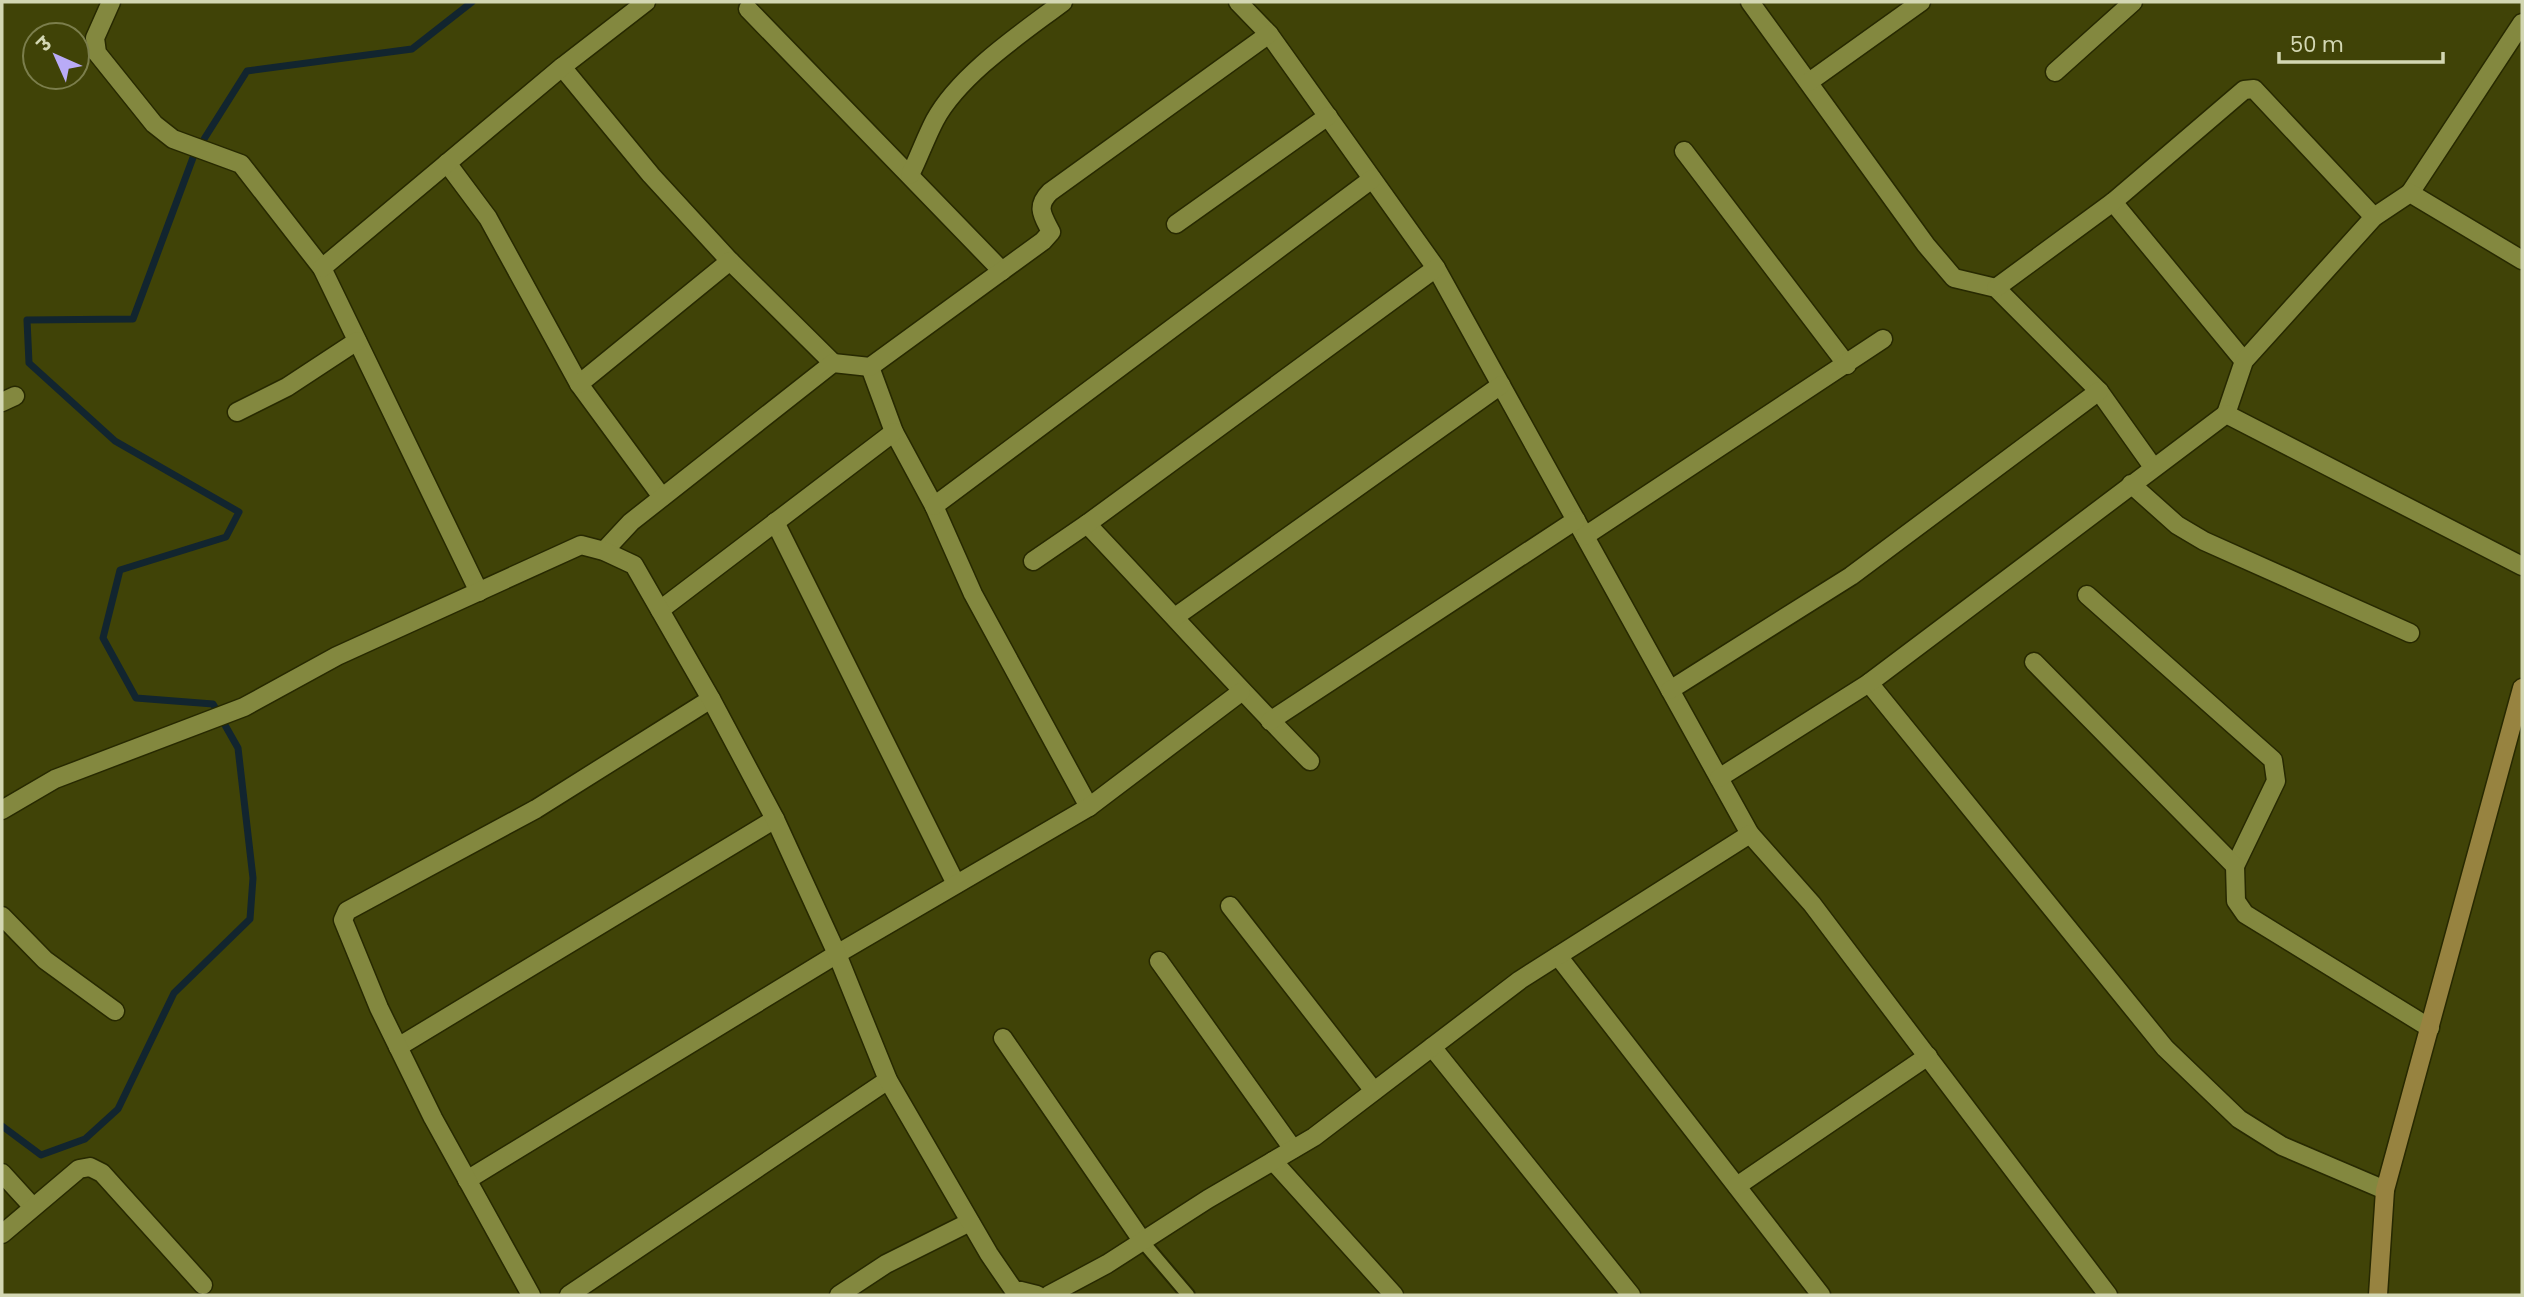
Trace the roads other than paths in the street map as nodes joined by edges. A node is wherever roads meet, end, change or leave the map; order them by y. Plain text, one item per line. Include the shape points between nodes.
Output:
1 (111, 2) edge
2 (646, 2) edge
3 (1063, 2) edge
4 (1238, 2) edge
5 (1750, 2) edge
6 (1921, 2) edge
7 (2133, 2) edge
8 (748, 9) dead end
9 (2522, 23) edge
10 (1269, 34) junction
11 (562, 67) junction
12 (2055, 72) dead end
13 (1809, 82) junction
14 (1328, 117) junction
15 (1684, 151) dead end
16 (447, 163) junction
17 (910, 175) junction
18 (1372, 179) junction
19 (2410, 193) junction
20 (2113, 202) junction
21 (2374, 217) junction
22 (1176, 224) dead end
23 (2522, 260) edge
24 (730, 261) junction
25 (321, 268) junction
26 (1436, 268) junction
27 (1002, 271) junction
28 (1996, 288) junction
29 (1883, 339) dead end
30 (357, 341) junction
31 (2244, 361) junction
32 (833, 363) junction
33 (1847, 365) junction
34 (870, 367) junction
35 (579, 384) junction
36 (1501, 384) junction
37 (2099, 391) junction
38 (237, 412) dead end
39 (2226, 414) junction
40 (894, 432) junction
41 (2153, 467) junction
42 (2131, 484) junction
43 (662, 498) junction
44 (934, 506) junction
45 (1576, 520) junction
46 (775, 523) junction
47 (1087, 524) junction
48 (1585, 536) junction
49 (604, 551) junction
50 (1033, 561) dead end
51 (2522, 566) edge
52 (478, 592) junction
53 (2087, 596) dead end
54 (660, 610) junction
55 (1175, 617) junction
56 (2410, 633) dead end
57 (2034, 662) dead end
58 (1869, 683) junction
59 (2522, 688) edge
60 (1670, 690) junction
61 (1241, 692) junction
62 (711, 699) junction
63 (1270, 721) junction
64 (1310, 761) dead end
65 (1719, 778) junction
66 (1089, 807) junction
67 (2, 810) edge
68 (775, 820) junction
69 (1750, 834) junction
70 (2235, 866) junction
71 (956, 884) junction
72 (1230, 906) dead end
73 (2, 916) edge
74 (837, 954) junction
75 (1558, 956) junction
76 (1159, 961) dead end
77 (115, 1011) dead end
78 (2430, 1028) junction
79 (1003, 1038) dead end
80 (398, 1047) junction
81 (1432, 1047) junction
82 (1928, 1056) junction
83 (888, 1080) junction
84 (1374, 1091) junction
85 (1293, 1149) junction
86 (1273, 1161) junction
87 (2, 1172) edge
88 (467, 1180) junction
89 (1737, 1186) junction
90 (2385, 1190) junction
91 (33, 1208) junction
92 (970, 1222) junction
93 (2, 1234) edge
94 (1143, 1241) junction
95 (202, 1285) dead end
96 (531, 1295) edge
97 (569, 1295) edge
98 (839, 1295) edge
99 (1037, 1295) edge
100 (1049, 1295) edge
101 (1188, 1295) edge
102 (1394, 1295) edge
103 (1631, 1295) edge
104 (1821, 1295) edge
105 (2108, 1295) edge
106 (2378, 1295) edge

1 - 25 street via 95,38 97,52 154,124 173,139 241,164
2 - 11 street
3 - 17 street via 1001,49 953,94
4 - 10 street
5 - 13 street
6 - 13 street
7 - 12 street
8 - 17 street
9 - 19 street
10 - 14 street
10 - 27 street via 1043,199 1041,215 1050,236
11 - 16 street
11 - 24 street
13 - 28 street via 1954,278
14 - 18 street
14 - 22 street
15 - 33 street
16 - 25 street
16 - 35 street via 488,218
17 - 27 street
18 - 26 street
18 - 44 street
19 - 21 street
19 - 23 street
20 - 21 street via 2244,90 2253,89
20 - 28 street
20 - 31 street
21 - 31 street
24 - 32 street
24 - 35 street
25 - 30 street
26 - 36 street
26 - 47 street
27 - 34 street
28 - 37 street
29 - 33 street
30 - 38 street via 287,387
30 - 52 street
31 - 39 street
32 - 34 street
32 - 43 street
33 - 48 street
34 - 40 street
35 - 43 street
36 - 45 street
36 - 55 street
37 - 41 street
37 - 60 street via 1851,576
39 - 41 street
39 - 51 street
40 - 44 street
40 - 46 street
41 - 42 street
42 - 56 street via 2177,525 2204,541
42 - 58 street
43 - 49 street
44 - 66 street via 972,594
45 - 48 street
45 - 63 street
46 - 54 street
46 - 71 street
47 - 50 street
47 - 55 street
48 - 60 street
49 - 52 street via 581,544
49 - 54 street via 634,565
52 - 67 street via 337,656 244,707 55,779
53 - 70 street via 2273,760 2276,781
54 - 62 street
55 - 61 street
57 - 70 street
58 - 65 street
58 - 90 street via 2165,1048 2249,1126 2282,1146
59 - 78 main road
60 - 65 street
61 - 63 street
61 - 66 street
62 - 68 street
62 - 80 street via 536,809 347,911 343,920 348,935
63 - 64 street
65 - 69 street
66 - 71 street
68 - 74 street
68 - 80 street
69 - 75 street
69 - 82 street via 1812,904
70 - 78 street via 2236,901 2245,914
71 - 74 street
72 - 84 street
73 - 77 street via 44,960
74 - 83 street
74 - 88 street
75 - 81 street
75 - 89 street
76 - 85 street
78 - 90 main road
79 - 94 street
80 - 88 street
81 - 84 street
81 - 103 street
82 - 89 street
82 - 105 street
83 - 92 street
83 - 97 street
84 - 85 street
85 - 86 street
86 - 94 street
86 - 102 street
87 - 91 street
88 - 96 street
89 - 104 street
90 - 106 main road
91 - 93 street
91 - 95 street via 79,1169 90,1167 102,1173
92 - 98 street via 887,1264
92 - 99 street via 1013,1289
94 - 100 street
94 - 101 lane

